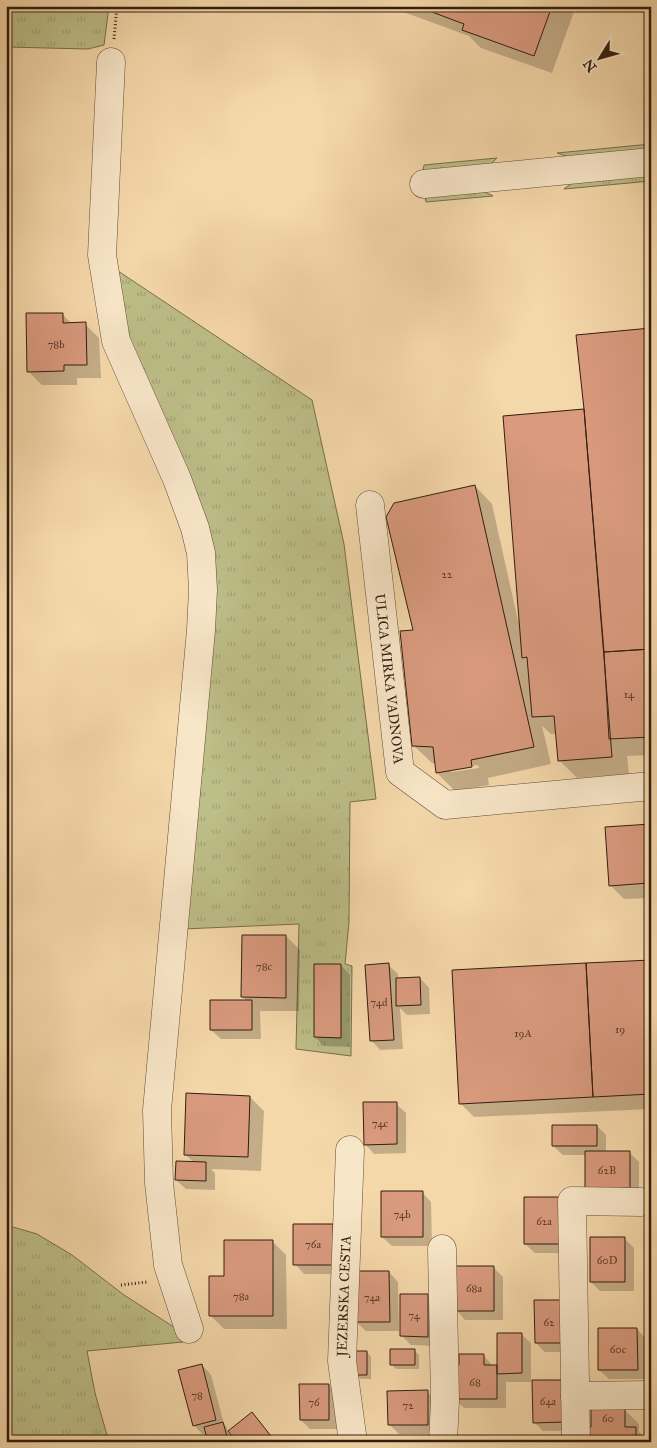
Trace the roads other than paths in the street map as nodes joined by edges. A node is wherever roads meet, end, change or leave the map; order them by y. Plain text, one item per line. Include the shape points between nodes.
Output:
1 (111, 62) road end
2 (651, 162) edge
3 (424, 184) dead end
4 (370, 504) dead end
5 (651, 786) edge
6 (350, 1150) dead end
7 (641, 1202) dead end
8 (442, 1249) dead end
9 (189, 1329) dead end
10 (651, 1395) edge
11 (574, 1396) junction
12 (353, 1442) edge
13 (443, 1442) edge
14 (576, 1442) edge

1 - 9 street via 102,256 116,341 176,479 201,553 201,630 157,1110 159,1183 168,1264
2 - 3 street
4 - 5 street, ULICA MIRKA VADNOVA via 400,772 445,805
6 - 12 street, JEZERSKA CESTA via 342,1361
7 - 11 street via 572,1201
8 - 13 street
10 - 11 street
11 - 14 street

